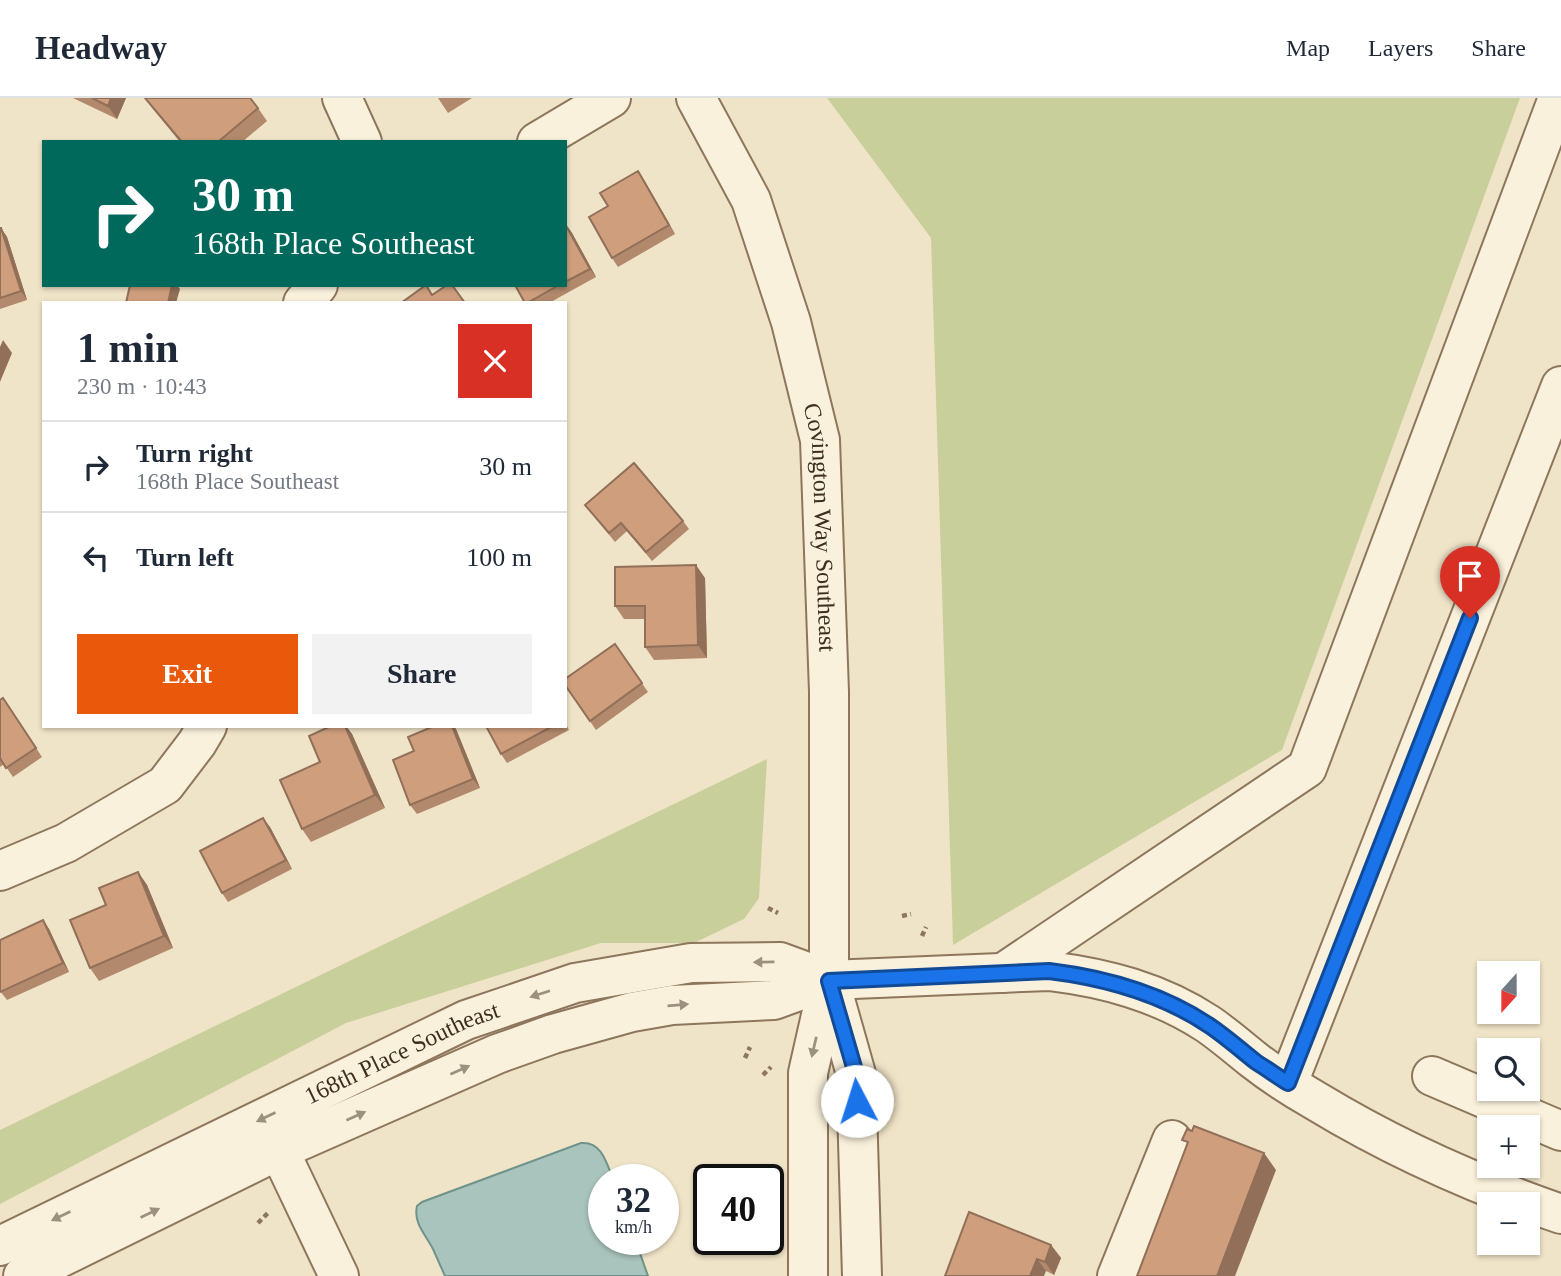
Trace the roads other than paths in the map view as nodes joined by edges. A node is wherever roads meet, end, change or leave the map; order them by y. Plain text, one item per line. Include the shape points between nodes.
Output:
1 (342, 98) edge
2 (611, 98) edge
3 (696, 98) edge
4 (1558, 98) edge
5 (361, 140) edge
6 (540, 140) edge
7 (316, 287) edge
8 (305, 301) edge
9 (1561, 386) edge
10 (205, 728) edge
11 (0, 871) edge
12 (1003, 972) junction
13 (829, 981) junction
14 (1432, 1076) dead end
15 (1288, 1083) junction
16 (1561, 1131) edge
17 (1172, 1140) dead end
18 (279, 1150) junction
19 (1561, 1214) edge
20 (0, 1246) edge
21 (23, 1276) edge
22 (339, 1276) edge
23 (808, 1276) edge
24 (862, 1276) edge
25 (1117, 1276) edge

1 - 5 street
2 - 6 street
3 - 13 street, Covington Way Southeast via 751,200 791,322 820,440 829,692
4 - 12 street via 1307,768
7 - 8 street
9 - 15 street
10 - 11 street via 165,785 66,843
12 - 13 street, 168th Place Southeast
12 - 15 street, 168th Place Southeast via 1084,975 1154,996 1208,1024
18 -> 13 street, 168th Place Southeast via 553,1034 672,1005 774,1000
13 -> 20 street, 168th Place Southeast via 780,962 691,963 575,983 466,1020
13 -> 23 street, Covington Way Southeast via 808,1073
13 - 24 street, Covington Way Southeast via 856,1074
14 - 16 street
15 - 19 street, 168th Place Southeast via 1374,1135 1436,1165
17 - 25 street
21 -> 18 street, 168th Place Southeast
18 - 22 street

